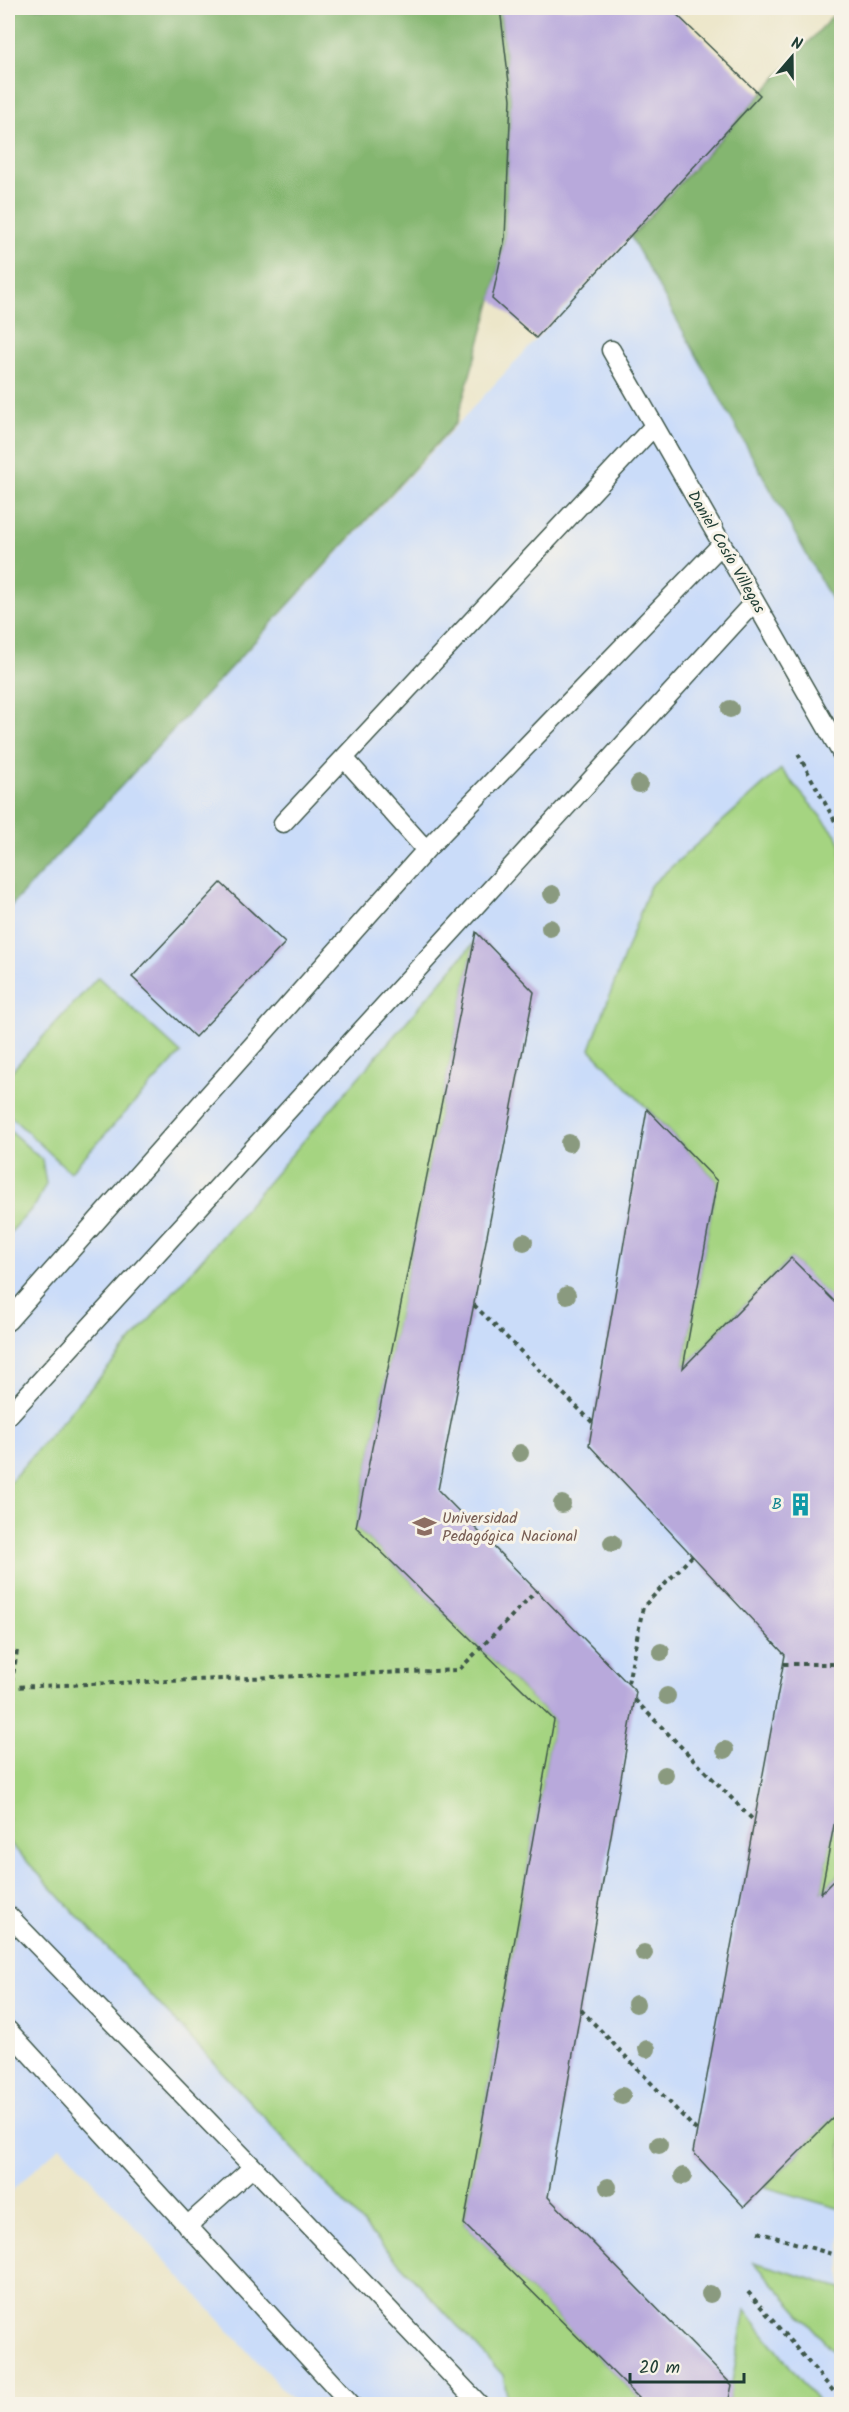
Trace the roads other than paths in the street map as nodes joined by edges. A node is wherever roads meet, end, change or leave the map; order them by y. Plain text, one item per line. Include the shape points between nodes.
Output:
1 (611, 350) dead end
2 (654, 426) junction
3 (721, 544) junction
4 (754, 602) junction
5 (842, 754) edge
6 (344, 758) junction
7 (283, 823) dead end
8 (426, 850) junction
9 (8, 1321) edge
10 (8, 1416) edge
11 (8, 1915) edge
12 (8, 2030) edge
13 (253, 2167) junction
14 (187, 2226) junction
15 (351, 2404) edge
16 (479, 2404) edge

1 - 2 lane, Daniel Cosío Villegas
2 - 3 lane, Daniel Cosío Villegas
2 - 6 lane
3 - 4 lane, Daniel Cosío Villegas
3 - 8 lane
4 - 5 lane, Daniel Cosío Villegas
4 - 10 lane
6 - 7 lane
6 - 8 lane
8 - 9 lane
11 - 13 lane
12 - 14 lane
13 - 14 lane
13 - 16 lane
14 - 15 lane

